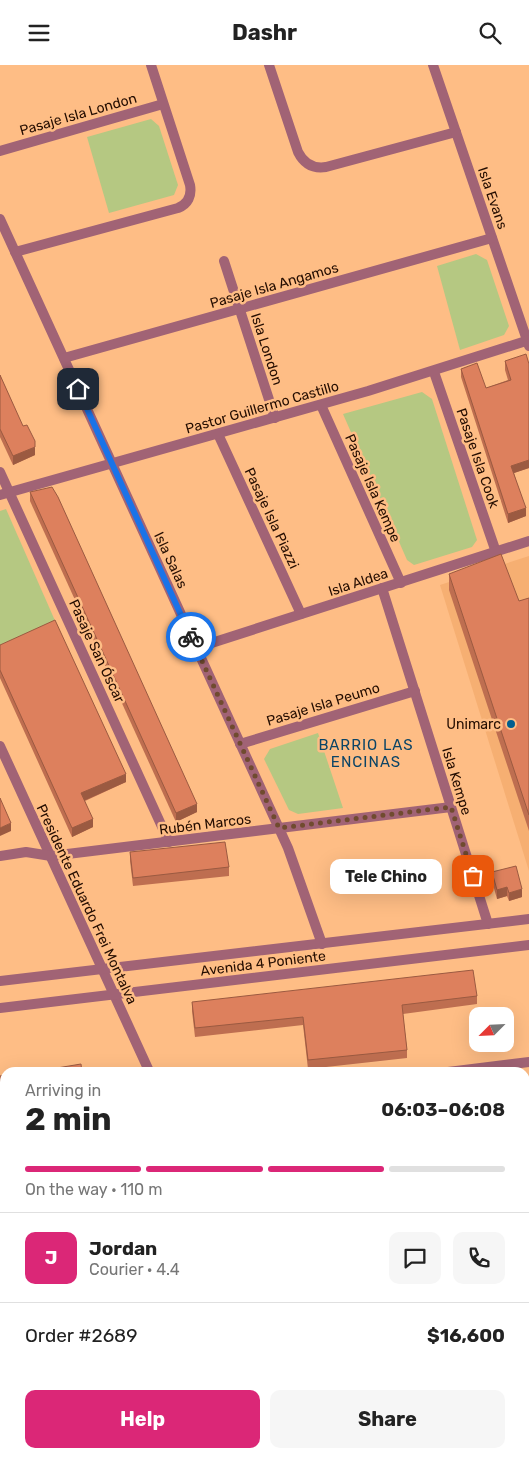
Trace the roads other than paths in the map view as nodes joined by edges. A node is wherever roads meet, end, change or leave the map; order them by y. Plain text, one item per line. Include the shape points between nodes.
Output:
1 (151, 65) edge
2 (270, 65) edge
3 (433, 65) edge
4 (163, 104) junction
5 (456, 132) junction
6 (0, 151) edge
7 (0, 219) edge
8 (492, 238) junction
9 (15, 252) junction
10 (224, 261) dead end
11 (240, 309) junction
12 (528, 342) edge
13 (64, 358) junction
14 (434, 372) junction
15 (321, 405) junction
16 (275, 418) junction
17 (218, 434) junction
18 (112, 464) junction
19 (0, 472) edge
20 (5, 493) edge
21 (529, 541) edge
22 (496, 552) junction
23 (401, 583) junction
24 (382, 588) junction
25 (301, 614) junction
26 (196, 648) junction
27 (415, 691) junction
28 (240, 744) junction
29 (0, 746) edge
30 (451, 807) junction
31 (279, 828) junction
32 (169, 842) junction
33 (0, 856) edge
34 (51, 856) junction
35 (529, 919) edge
36 (488, 924) junction
37 (322, 944) junction
38 (529, 945) edge
39 (103, 970) junction
40 (0, 981) edge
41 (114, 994) junction
42 (0, 1007) edge
43 (529, 1061) edge
44 (147, 1067) edge
45 (484, 1067) edge

1 - 4 street
2 - 5 street via 301,157 314,167 326,167
3 - 5 street, Isla Evans
4 - 6 street, Pasaje Isla London
4 - 9 street via 190,185 191,195 186,203 178,208
5 - 8 street, Isla Evans
7 - 9 street, Isla Salas
8 - 11 street, Pasaje Isla Angamos
8 - 12 street, Isla Evans
9 - 13 street, Isla Salas
10 - 11 street, Isla London
11 - 13 street, Pasaje Isla Angamos
11 - 16 street, Isla London
12 - 14 street, Pastor Guillermo Castillo
13 - 18 street, Isla Salas
14 - 15 street, Pastor Guillermo Castillo
14 - 22 street, Pasaje Isla Cook
15 - 16 street, Pastor Guillermo Castillo
15 - 23 street, Pasaje Isla Kempe
16 - 17 street, Pastor Guillermo Castillo
17 - 18 street, Pastor Guillermo Castillo
17 - 25 street, Pasaje Isla Piazzi
18 - 20 street, Pastor Guillermo Castillo
18 - 26 street, Isla Salas
19 - 20 street, Pasaje San Óscar
20 - 32 street, Pasaje San Óscar
21 - 22 street, Isla Aldea
22 - 23 street, Isla Aldea
23 - 24 street, Isla Aldea
24 - 25 street, Isla Aldea
24 - 27 street, Isla Kempe
25 - 26 street, Isla Aldea
26 - 28 street, Isla Salas
27 - 28 street, Pasaje Isla Peumo
27 - 30 street, Isla Kempe
28 - 31 street, Isla Salas
29 - 34 street, Presidente Eduardo Frei Montalva
30 - 31 street, Rubén Marcos
30 - 36 street, Isla Kempe
31 - 32 street, Rubén Marcos
31 - 37 street, Isla Salas
32 - 34 street, Rubén Marcos
33 - 34 street, Rubén Marcos via 26,852
34 - 39 street, Presidente Eduardo Frei Montalva
35 - 36 street, Avenida 4 Poniente
36 - 37 street, Avenida 4 Poniente
37 - 39 street, Avenida 4 Poniente
38 - 41 street, Avenida 4 Poniente
39 - 40 street, Avenida 4 Poniente
39 - 41 street, Presidente Eduardo Frei Montalva
41 - 42 street, Avenida 4 Poniente
41 - 44 street, Presidente Eduardo Frei Montalva
43 - 45 street

